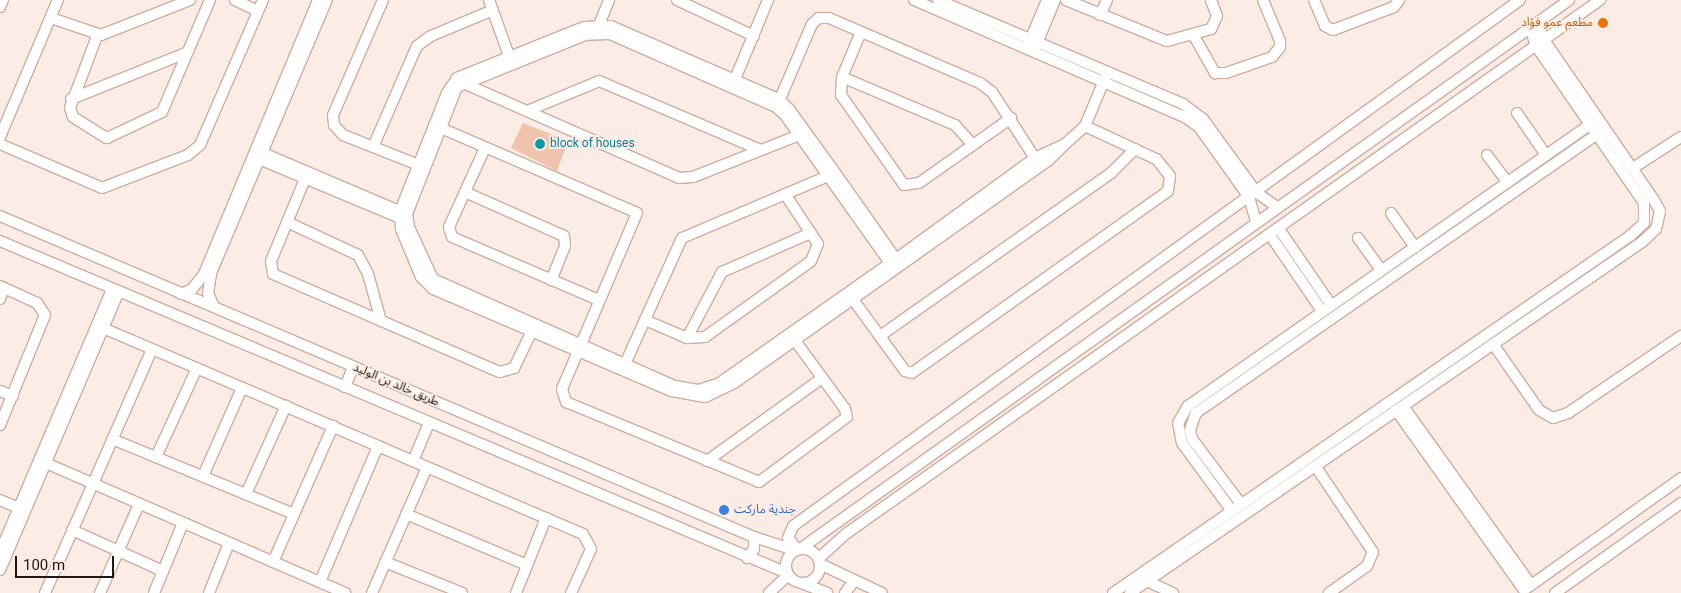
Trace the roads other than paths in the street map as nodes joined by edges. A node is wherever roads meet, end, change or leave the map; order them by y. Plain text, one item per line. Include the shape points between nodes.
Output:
1 (3, 0) edge
2 (58, 0) edge
3 (190, 0) edge
4 (210, 0) edge
5 (235, 0) edge
6 (262, 0) edge
7 (318, 0) edge
8 (327, 0) edge
9 (383, 0) edge
10 (489, 0) edge
11 (609, 0) edge
12 (677, 0) edge
13 (768, 0) edge
14 (938, 0) edge
15 (1047, 0) edge
16 (1055, 0) edge
17 (1066, 0) edge
18 (1107, 0) edge
19 (1211, 0) edge
20 (1263, 0) edge
21 (1314, 0) edge
22 (1399, 0) edge
23 (1520, 0) edge
24 (1569, 0) edge
25 (1600, 0) edge
26 (920, 1) edge
27 (0, 7) edge
28 (493, 10) junction
29 (258, 11) junction
30 (1100, 15) junction
31 (51, 18) junction
32 (598, 26) junction
33 (1533, 26) junction
34 (861, 32) junction
35 (97, 36) junction
36 (754, 36) junction
37 (1194, 36) junction
38 (556, 42) junction
39 (1540, 43) junction
40 (1032, 45) junction
41 (186, 53) junction
42 (510, 56) junction
43 (842, 77) junction
44 (1106, 77) junction
45 (735, 79) junction
46 (463, 83) junction
47 (71, 99) junction
48 (778, 103) junction
49 (527, 111) junction
50 (1517, 113) dead end
51 (1011, 118) junction
52 (1590, 124) junction
53 (436, 126) junction
54 (1085, 126) junction
55 (1597, 134) junction
56 (799, 135) junction
57 (0, 137) edge
58 (1681, 137) edge
59 (0, 144) edge
60 (1065, 144) junction
61 (973, 145) junction
62 (373, 147) junction
63 (485, 148) junction
64 (1135, 149) junction
65 (761, 150) junction
66 (257, 154) junction
67 (1487, 155) dead end
68 (1546, 155) junction
69 (1035, 158) junction
70 (416, 164) junction
71 (1633, 168) junction
72 (828, 176) junction
73 (306, 179) junction
74 (1507, 182) junction
75 (466, 192) junction
76 (785, 194) junction
77 (1252, 194) junction
78 (1277, 207) junction
79 (1391, 213) dead end
80 (0, 216) edge
81 (403, 216) junction
82 (1256, 221) junction
83 (287, 222) junction
84 (1275, 232) junction
85 (811, 234) junction
86 (1358, 238) dead end
87 (0, 241) edge
88 (1415, 246) junction
89 (1395, 260) junction
90 (895, 264) junction
91 (1402, 269) junction
92 (1381, 270) junction
93 (551, 280) junction
94 (2, 287) edge
95 (115, 290) junction
96 (181, 294) junction
97 (852, 298) junction
98 (0, 299) edge
99 (599, 300) junction
100 (214, 308) junction
101 (1326, 308) junction
102 (645, 320) junction
103 (381, 321) junction
104 (103, 328) junction
105 (532, 330) junction
106 (548, 334) junction
107 (880, 336) junction
108 (1681, 336) edge
109 (792, 337) junction
110 (687, 338) junction
111 (1493, 344) junction
112 (579, 347) junction
113 (152, 349) junction
114 (1261, 360) junction
115 (625, 364) junction
116 (353, 366) junction
117 (197, 368) junction
118 (822, 378) junction
119 (344, 387) junction
120 (242, 388) junction
121 (0, 391) edge
122 (12, 396) junction
123 (286, 406) junction
124 (1400, 408) junction
125 (429, 423) junction
126 (0, 426) edge
127 (332, 426) junction
128 (112, 439) junction
129 (378, 446) junction
130 (156, 457) junction
131 (413, 461) junction
132 (708, 461) junction
133 (42, 462) junction
134 (427, 467) junction
135 (1316, 467) junction
136 (203, 476) junction
137 (1681, 478) edge
138 (93, 484) junction
139 (246, 494) junction
140 (0, 500) edge
141 (1681, 503) edge
142 (139, 504) junction
143 (1241, 504) junction
144 (22, 509) junction
145 (1232, 511) junction
146 (294, 514) junction
147 (406, 514) junction
148 (546, 518) junction
149 (183, 523) junction
150 (72, 530) junction
151 (754, 537) junction
152 (229, 543) junction
153 (797, 549) junction
154 (118, 551) junction
155 (0, 552) edge
156 (747, 558) junction
157 (819, 561) junction
158 (273, 562) junction
159 (385, 562) junction
160 (527, 565) junction
161 (0, 570) edge
162 (163, 571) junction
163 (790, 576) junction
164 (854, 581) junction
165 (1147, 581) junction
166 (320, 582) junction
167 (804, 584) junction
168 (1525, 589) edge
169 (45, 593) edge
170 (100, 593) edge
171 (154, 593) edge
172 (210, 593) edge
173 (345, 593) edge
174 (372, 593) edge
175 (462, 593) edge
176 (516, 593) edge
177 (571, 593) edge
178 (769, 593) edge
179 (776, 593) edge
180 (827, 593) edge
181 (845, 593) edge
182 (882, 593) edge
183 (1113, 593) edge
184 (1130, 593) edge
185 (1173, 593) edge
186 (1328, 593) edge
187 (1555, 593) edge

1 - 27 street
2 - 31 street
3 - 35 street
4 - 41 street
5 - 29 street
6 - 29 street
7 - 66 street
8 - 66 street
9 - 62 street via 333,120 339,133
10 - 28 street
11 - 32 street
12 - 36 street
13 - 36 street
14 - 40 street
15 - 40 street
16 - 40 street
17 - 30 street
18 - 30 street
19 - 37 street via 1216,23
20 - 37 street via 1280,41 1277,53 1272,57 1226,73 1215,73
21 - 22 street via 1325,26 1334,30 1394,7
23 - 77 street
24 - 33 street
25 - 39 street
26 - 40 street
28 - 42 street
28 - 62 street via 431,36 417,46
29 - 59 street via 200,145 188,155 102,188
30 - 37 street via 1160,40 1175,41
31 - 35 street
31 - 57 street
32 - 38 street
32 - 45 street via 623,30
33 - 39 street
33 - 78 street
34 - 43 street
34 - 48 street via 829,18 815,21
34 - 51 street via 980,83
35 - 47 street
36 - 45 street
38 - 42 street
38 - 46 street
38 - 48 street via 592,34 620,36
39 - 52 street
39 - 71 street
39 - 84 street
40 - 44 street
41 - 47 street
41 - 47 street via 162,112 107,138 73,117
42 - 53 street via 457,78
43 - 61 street via 950,122
43 - 61 street via 844,104 904,185 916,185
44 - 54 street
44 - 77 street via 1193,111
45 - 48 street
46 - 49 street
46 - 53 street
48 - 56 street
48 - 90 street
49 - 65 street via 680,178 687,179
49 - 65 street via 599,81
50 - 68 street
51 - 61 street
51 - 69 street
52 - 55 street
52 - 68 street
53 - 63 street
53 - 70 street
53 - 81 street
54 - 60 street
54 - 64 street
55 - 91 street
55 - 143 street via 1644,203 1644,223 1638,230
56 - 65 street
56 - 72 street
58 - 71 street
60 - 69 street
60 - 90 street via 1049,160
62 - 70 street
63 - 75 street
63 - 99 street via 637,213
64 - 107 street via 1111,173
64 - 107 street via 1156,158 1168,172 1170,187 1164,195 912,373 905,371
66 - 73 street
66 - 81 street
66 - 96 street via 204,274 192,289
66 - 100 street via 210,278 208,293
67 - 74 street
68 - 74 street
69 - 90 street
70 - 81 street
71 - 111 street via 1660,211 1650,236
72 - 76 street
72 - 90 street
73 - 81 street
73 - 83 street
74 - 88 street
75 - 93 street via 564,236 565,246
75 - 93 street via 450,227 452,237
76 - 85 street
76 - 102 street via 686,234 676,247
77 - 78 street
77 - 82 street
77 - 153 street via 793,526 788,538
78 - 82 street
79 - 88 street
80 - 96 street, طريق خالد بن الوليد
81 - 105 street via 421,277 428,285
81 - 106 street via 433,279
82 - 153 street
83 - 103 street via 358,255 368,274
83 - 103 street via 271,261 273,274
84 - 101 street
84 - 157 street via 847,533
85 - 110 street via 722,272
85 - 110 street via 818,251 811,261 705,337
86 - 92 street
87 - 95 street, طريق خالد بن الوليد
88 - 89 street
89 - 91 street
89 - 92 street
90 - 97 street
90 - 109 street
91 - 114 street
92 - 101 street
93 - 99 street
94 - 98 street
94 - 122 street via 37,303 45,315
95 - 104 street
95 - 119 street, طريق خالد بن الوليد
95 - 133 street
96 - 100 street, طريق خالد بن الوليد
97 - 107 street
97 - 109 street
99 - 112 street
100 - 116 street, طريق خالد بن الوليد
101 - 114 street
102 - 110 street
102 - 115 street
103 - 105 street via 505,373 514,368
104 - 113 street
104 - 133 street
105 - 106 street
106 - 112 street
108 - 111 street via 1568,413 1553,418 1539,410
109 - 112 street via 723,390 705,397 684,396
109 - 115 street via 709,388 684,389
109 - 118 street
111 - 124 street
112 - 115 street
112 - 132 street via 562,389 566,402
113 - 117 street
113 - 128 street
114 - 143 street via 1203,406 1192,421 1192,439
114 - 145 street via 1188,406 1178,423 1182,443
116 - 119 street
116 - 151 street, طريق خالد بن الوليد
117 - 120 street
117 - 130 street
118 - 132 street
118 - 132 street via 845,409 847,417 811,446 759,482
119 - 125 street, طريق خالد بن الوليد
120 - 123 street
120 - 136 street
121 - 122 street
122 - 126 street
123 - 127 street
123 - 139 street
124 - 135 street
124 - 168 street
125 - 131 street
125 - 156 street, طريق خالد بن الوليد
127 - 129 street
127 - 146 street
128 - 130 street
128 - 138 street
129 - 131 street
129 - 166 street
130 - 136 street
131 - 134 street
133 - 138 street
133 - 144 street
134 - 147 street
134 - 148 street
135 - 165 street
135 - 186 street via 1373,552 1367,566
136 - 139 street
137 - 168 street
138 - 142 street
138 - 150 street
139 - 146 street
140 - 144 street
141 - 187 street
142 - 149 street
142 - 154 street
143 - 145 street
144 - 155 street
144 - 161 street
145 - 183 street
146 - 158 street
147 - 159 street
147 - 160 street
148 - 160 street
148 - 177 street via 583,534 591,544
149 - 152 street
149 - 162 street
150 - 154 street
150 - 169 street
151 - 153 street, طريق خالد بن الوليد
151 - 156 street via 754,549
152 - 158 street
152 - 172 street
153 - 157 street via 811,550
153 - 163 street via 785,563
154 - 162 street
154 - 170 street
156 - 163 street, طريق خالد بن الوليد
157 - 164 street
157 - 167 street via 818,575
158 - 166 street
159 - 174 street
159 - 175 street
160 - 176 street
162 - 171 street
163 - 167 street
163 - 178 street
163 - 179 street
164 - 181 street
164 - 182 street
165 - 184 street
165 - 185 street
166 - 173 street
167 - 180 street

